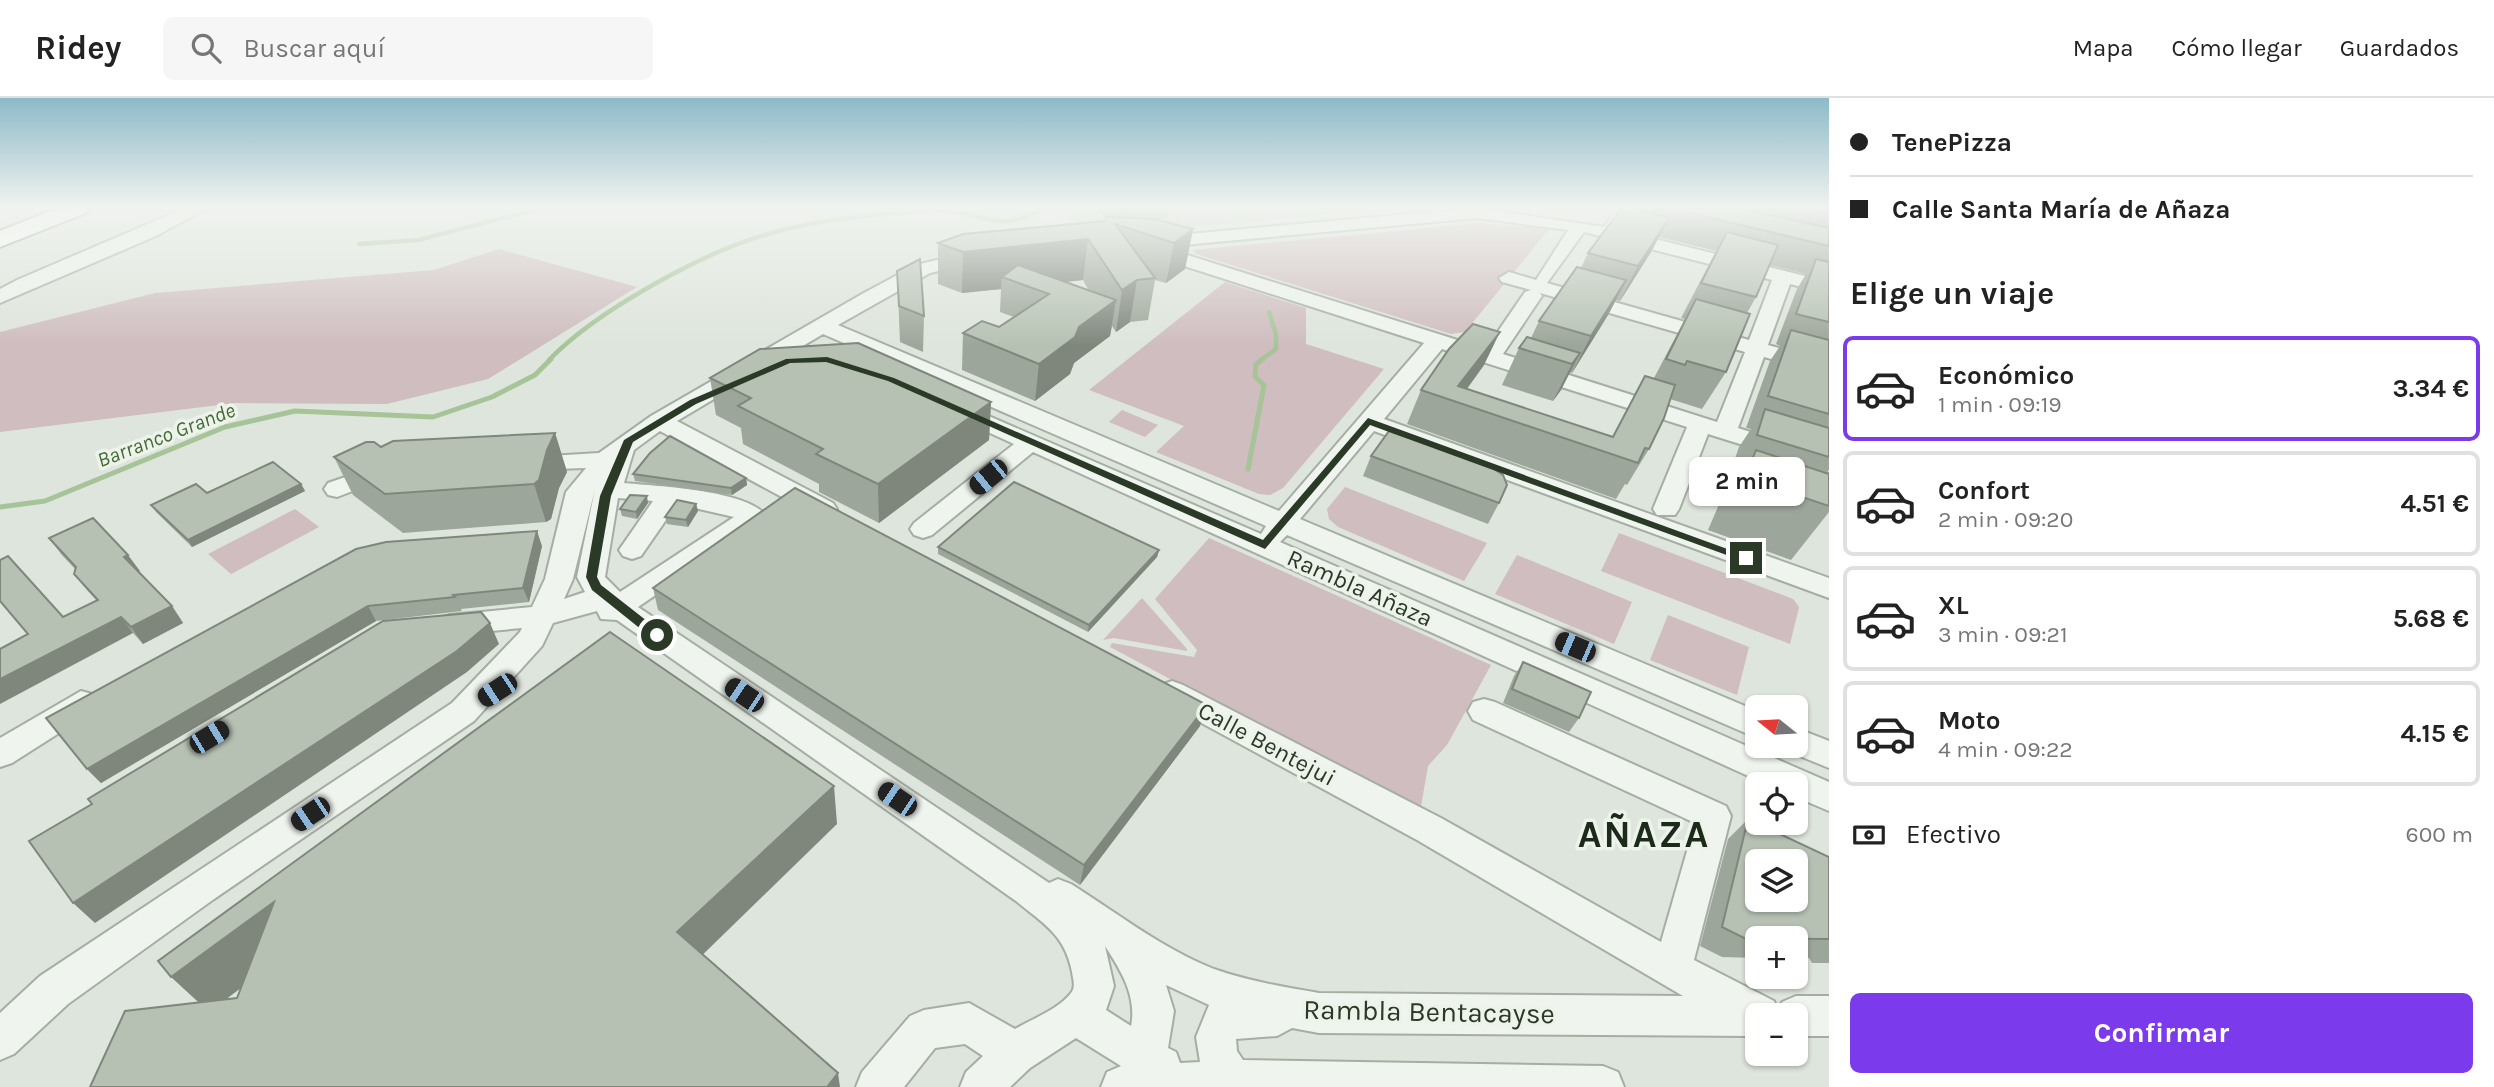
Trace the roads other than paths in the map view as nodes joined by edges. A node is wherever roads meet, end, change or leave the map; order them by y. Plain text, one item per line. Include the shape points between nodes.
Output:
1 (75, 254) edge
2 (94, 254) edge
3 (1169, 254) edge
4 (1561, 254) edge
5 (1692, 254) edge
6 (998, 255) edge
7 (1783, 277) junction
8 (1509, 278) dead end
9 (1544, 278) dead end
10 (0, 287) edge
11 (1829, 288) edge
12 (0, 296) edge
13 (1532, 296) dead end
14 (869, 298) junction
15 (822, 326) junction
16 (803, 338) junction
17 (1438, 340) junction
18 (1756, 348) junction
19 (1491, 357) junction
20 (802, 360) edge
21 (1829, 369) edge
22 (940, 375) junction
23 (710, 392) junction
24 (659, 421) junction
25 (1368, 421) junction
26 (1700, 424) junction
27 (1725, 432) junction
28 (1031, 442) junction
29 (619, 452) junction
30 (504, 464) edge
31 (1829, 465) edge
32 (407, 470) edge
33 (337, 489) edge
34 (606, 492) junction
35 (670, 495) junction
36 (1666, 509) dead end
37 (1283, 523) junction
38 (853, 524) edge
39 (558, 533) junction
40 (913, 545) dead end
41 (1265, 545) junction
42 (632, 550) junction
43 (596, 553) junction
44 (668, 574) junction
45 (1829, 588) edge
46 (618, 609) junction
47 (543, 616) junction
48 (428, 626) edge
49 (1143, 677) edge
50 (103, 691) edge
51 (1484, 711) dead end
52 (463, 712) junction
53 (1745, 720) edge
54 (1808, 746) edge
55 (4, 751) edge
56 (1829, 755) edge
57 (1829, 797) edge
58 (1028, 888) junction
59 (1118, 934) junction
60 (1672, 969) junction
61 (1745, 1008) edge
62 (1319, 1013) junction
63 (1076, 1015) junction
64 (1745, 1015) edge
65 (1808, 1016) edge
66 (1829, 1016) edge
67 (0, 1040) edge
68 (1015, 1053) junction
69 (1137, 1076) edge
70 (1212, 1082) junction
71 (1356, 1086) edge
72 (877, 1087) edge
73 (981, 1087) edge
74 (1603, 1087) edge

1 - 10 street
2 - 12 street
3 - 17 street
4 - 9 street
5 - 7 street
6 - 14 street via 956,259 923,269
7 - 11 street
7 - 18 street
8 - 18 street
13 - 19 street
14 - 15 street
14 - 22 street via 859,320 867,337
15 - 16 street
15 - 22 street
16 - 23 street
16 - 28 street, Rambla Añaza
17 - 19 street
17 - 25 street
18 - 21 street
18 - 27 street
19 - 26 street
20 - 23 street
22 - 37 street, Rambla Añaza
23 - 24 street
24 - 29 street
24 - 38 street
25 - 37 street
25 - 45 street
26 - 27 street
26 - 36 street
27 - 31 street
28 - 40 street
28 - 41 street, Rambla Añaza
29 - 30 street
29 - 34 street
29 - 39 street via 579,492
32 - 33 street via 379,471
34 - 35 street
34 - 39 street via 584,522
34 - 43 street
35 - 42 street
35 - 44 street via 732,506 753,516
37 - 41 street
37 - 53 street, Rambla Añaza
39 - 43 street
39 - 47 street via 559,579
41 - 57 street, Rambla Añaza
42 - 43 street
42 - 44 street
43 - 46 street via 592,577 596,588
44 - 46 street
46 - 47 street via 585,602
46 - 52 street via 566,623 515,678
46 - 58 street
47 - 48 street
47 - 52 street via 532,638
49 - 60 street, Calle Bentejui via 1429,829
50 - 55 street
51 - 60 street via 1714,816
52 - 67 street via 64,983
54 - 56 street
58 - 59 street, Rambla Bentacayse via 1062,897
58 - 63 street via 1074,926 1087,951 1094,986 1088,1005
59 - 62 street, Rambla Bentacayse via 1203,985 1256,1003
59 - 69 street via 1141,968 1154,1011
60 - 61 street, Calle Bentejui
62 - 64 street, Rambla Bentacayse
62 - 70 street via 1221,1020 1213,1036 1219,1062
63 - 68 street
63 - 69 street
65 - 66 street
68 - 72 street via 969,1023 924,1030
68 - 73 street
69 - 70 street
70 - 71 street
71 - 74 street

